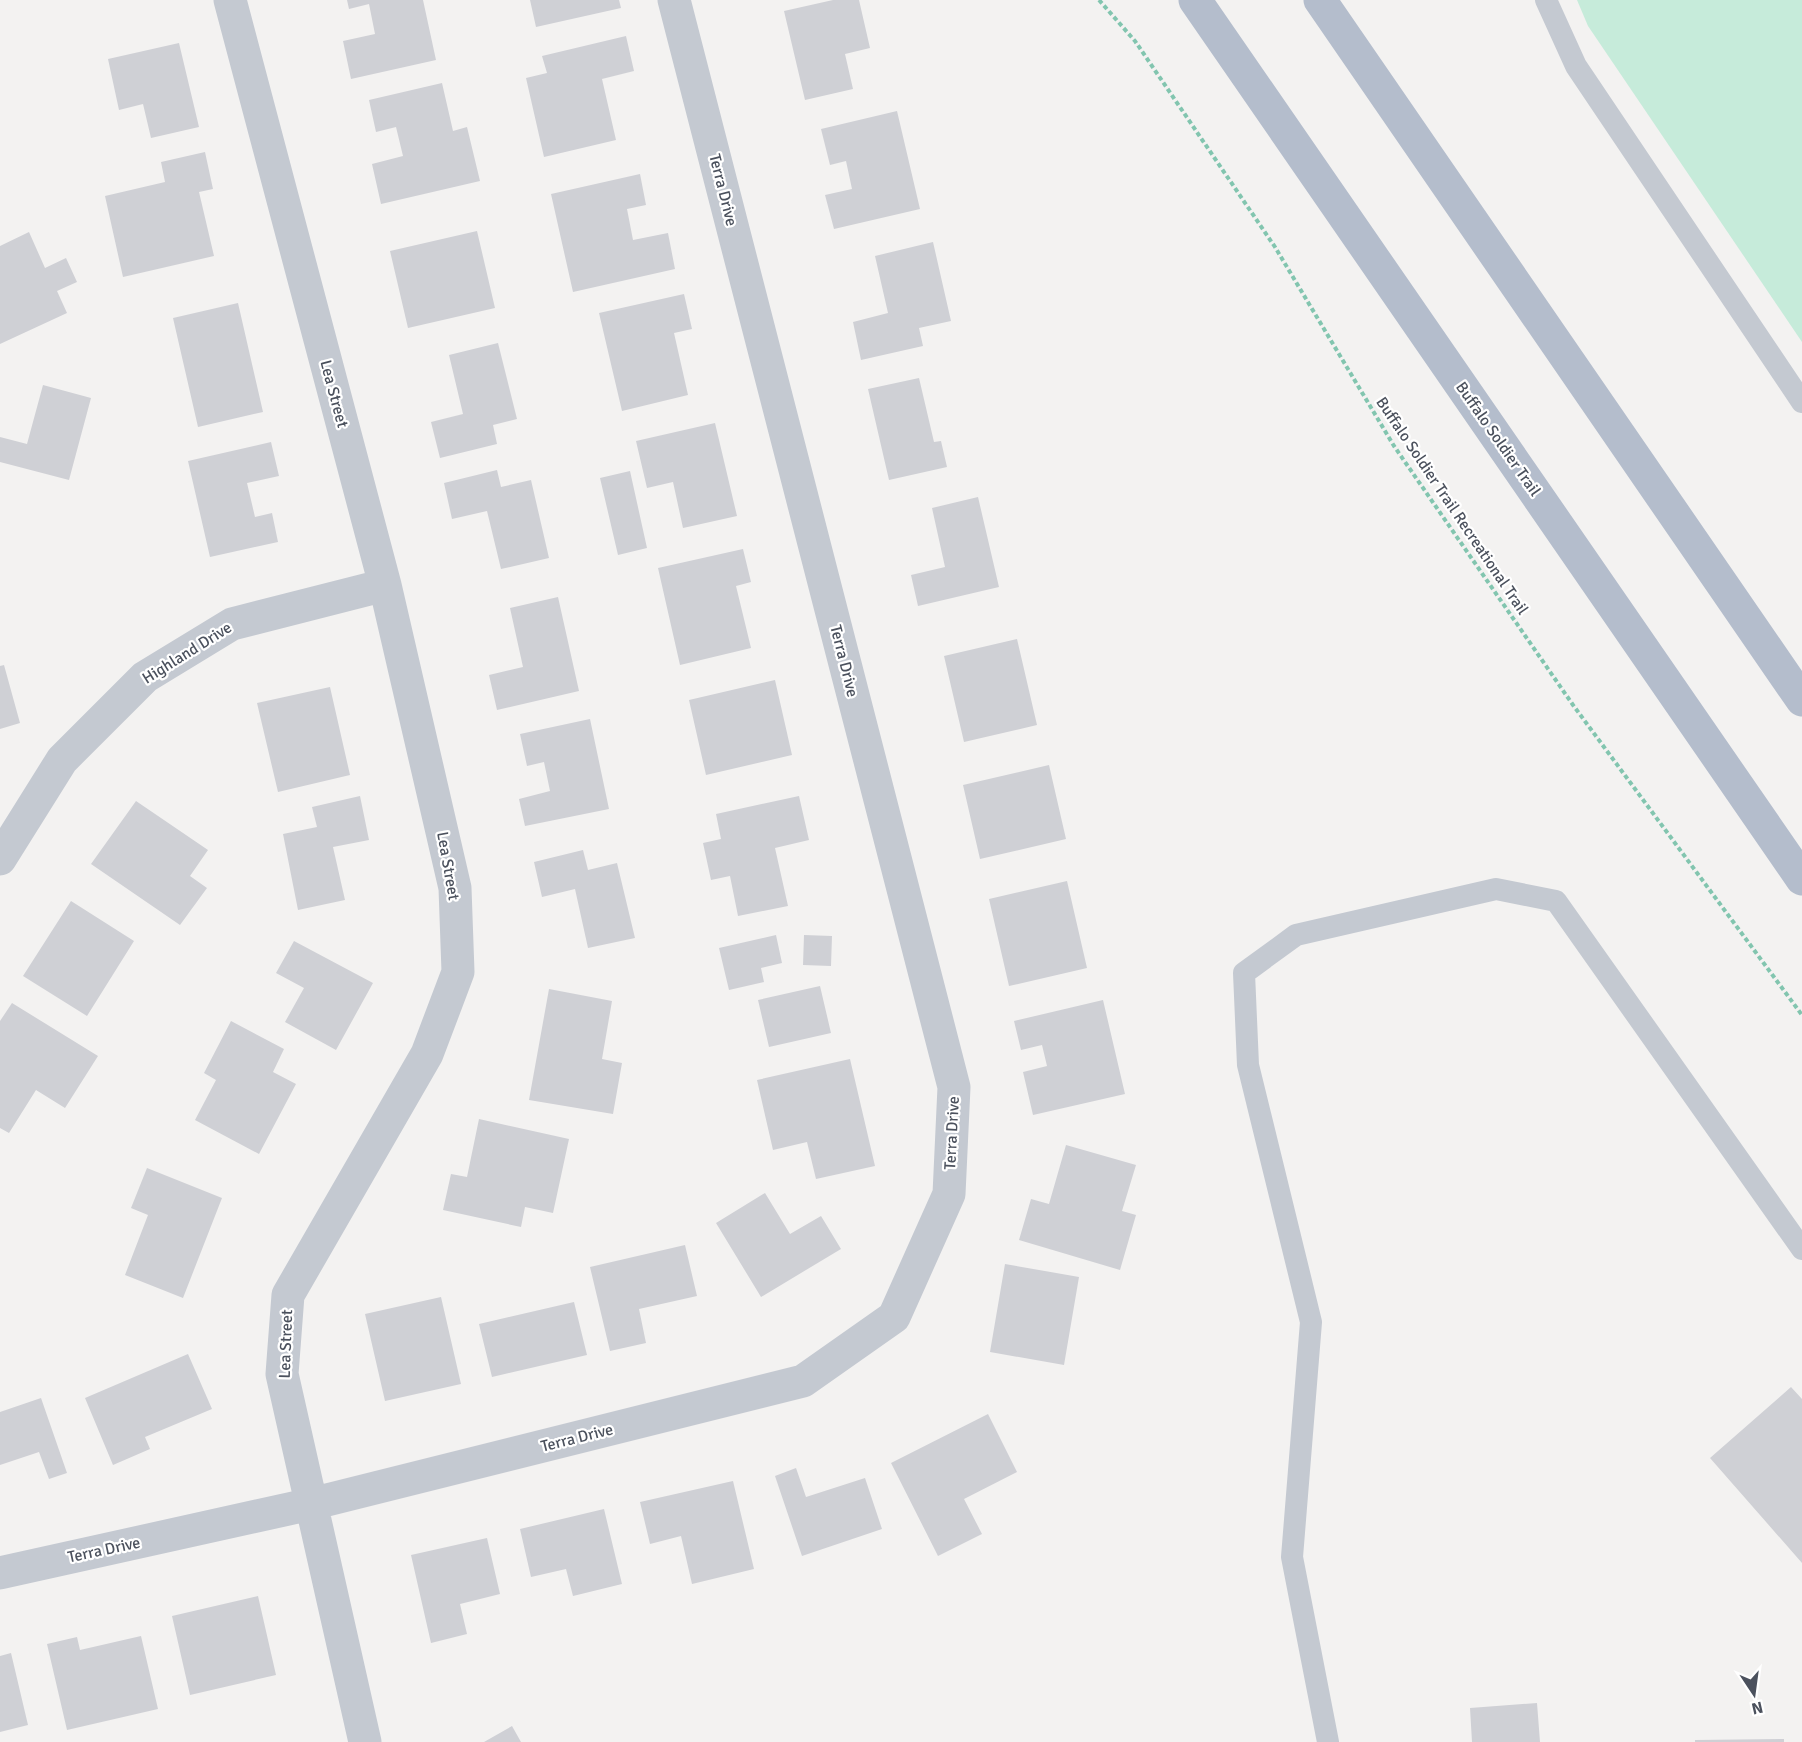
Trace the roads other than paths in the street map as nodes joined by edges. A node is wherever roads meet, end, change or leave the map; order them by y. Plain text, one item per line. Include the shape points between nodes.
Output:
1 (230, 0) edge
2 (674, 0) edge
3 (1195, 0) edge
4 (1320, 0) edge
5 (1546, 0) edge
6 (1802, 402) edge
7 (385, 585) junction
8 (1802, 700) edge
9 (0, 859) edge
10 (1802, 879) edge
11 (1802, 1249) edge
12 (311, 1504) junction
13 (0, 1573) edge
14 (365, 1742) edge
15 (1328, 1742) edge

1 - 7 street, Lea Street
2 - 12 street, Terra Drive via 954,1087 948,1194 894,1317 803,1381
3 - 10 main road, Buffalo Soldier Trail
4 - 8 main road
5 - 6 lane via 1576,66
7 - 9 street, Highland Drive via 232,624 145,677 62,760
7 - 12 street, Lea Street via 455,888 458,972 427,1054 288,1295 282,1374
11 - 15 lane via 1556,901 1496,889 1296,935 1244,973 1248,1065 1311,1322 1292,1557
12 - 13 street, Terra Drive
12 - 14 street, Lea Street

